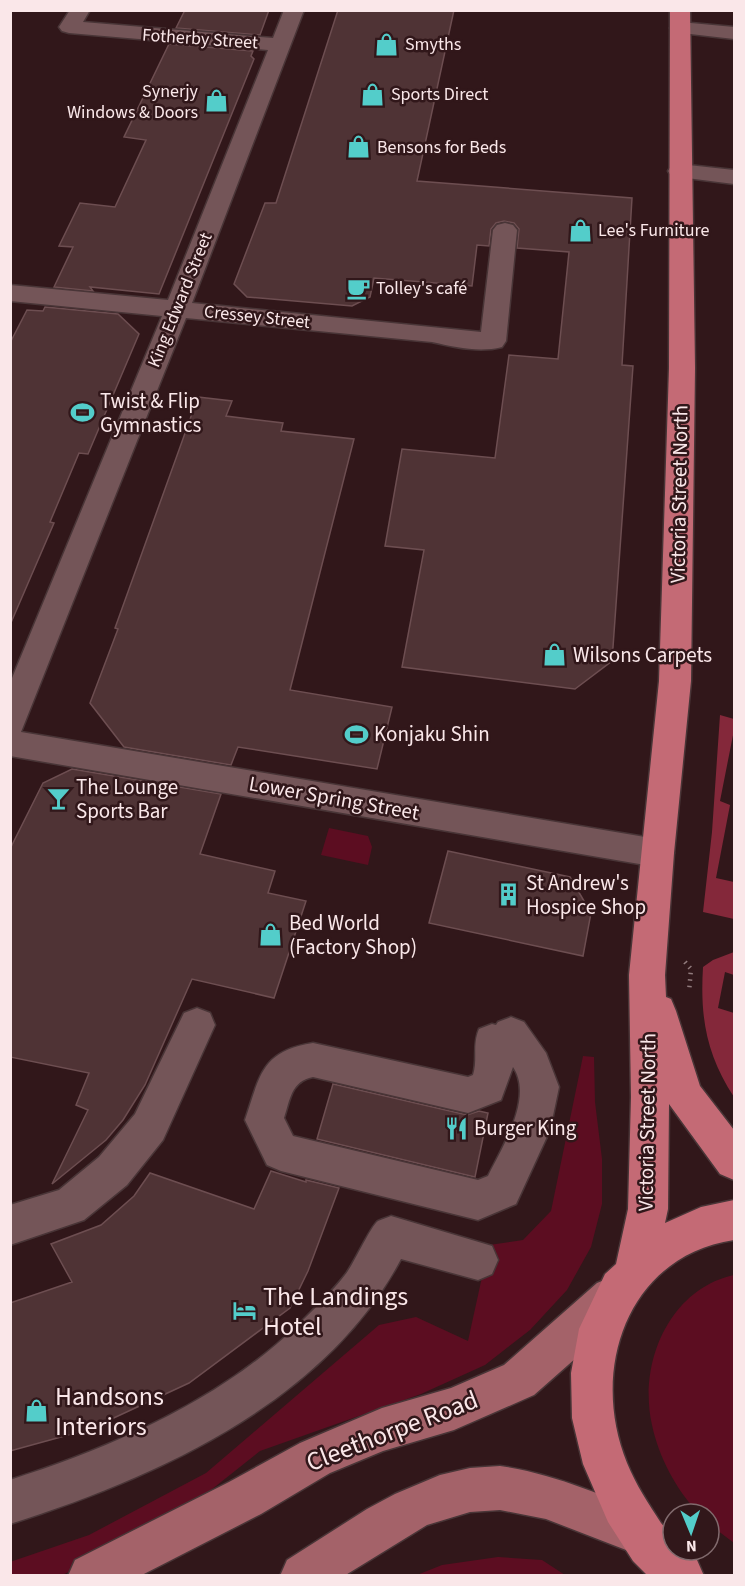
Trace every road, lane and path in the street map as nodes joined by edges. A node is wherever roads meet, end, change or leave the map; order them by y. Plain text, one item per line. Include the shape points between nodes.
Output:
1 (80, 10) edge
2 (104, 10) edge
3 (294, 10) edge
4 (112, 11) edge
5 (680, 19) edge
6 (735, 33) edge
7 (280, 45) junction
8 (679, 171) junction
9 (735, 177) edge
10 (505, 230) dead end
11 (10, 292) edge
12 (177, 309) junction
13 (10, 723) edge
14 (10, 743) edge
15 (657, 853) junction
16 (647, 975) junction
17 (197, 1025) dead end
18 (501, 1037) joint
19 (735, 1161) edge
20 (735, 1220) edge
21 (10, 1226) edge
22 (478, 1260) dead end
23 (625, 1282) junction
24 (10, 1502) edge
25 (661, 1559) edge
26 (661, 1561) edge
27 (91, 1575) edge
28 (303, 1575) edge

1 - 7 street, Fotherby Street via 69,27
2 - 4 street
3 - 7 street, King Edward Street
5 - 6 street
5 - 8 highway, Victoria Street North
7 - 12 street, King Edward Street
8 - 9 street
8 - 15 highway, Victoria Street North via 682,368 675,681
10 - 12 street, Cressey Street via 493,341
11 - 12 street, Cressey Street
12 - 13 street, King Edward Street
14 - 15 street, Lower Spring Street
15 - 16 highway, Victoria Street North
16 - 19 highway, Victoria Street North via 684,1095
16 - 23 highway, Victoria Street North via 648,1209
17 - 21 street via 149,1127 113,1171 70,1206
18 - 18 street via 533,1065 540,1087 531,1130 502,1190 478,1200 280,1152 264,1120 282,1071 296,1061 313,1060 468,1095 488,1087
20 - 23 highway via 718,1221 673,1238
22 - 24 street via 391,1236 366,1281 321,1333 271,1374 217,1411 130,1458
23 - 25 highway, Victoria Street North via 594,1350 591,1410 607,1474
23 - 27 main road, Cleethorpe Road via 519,1380 454,1409 382,1430 315,1458 245,1498
26 - 28 main road via 531,1492 472,1488 412,1507

